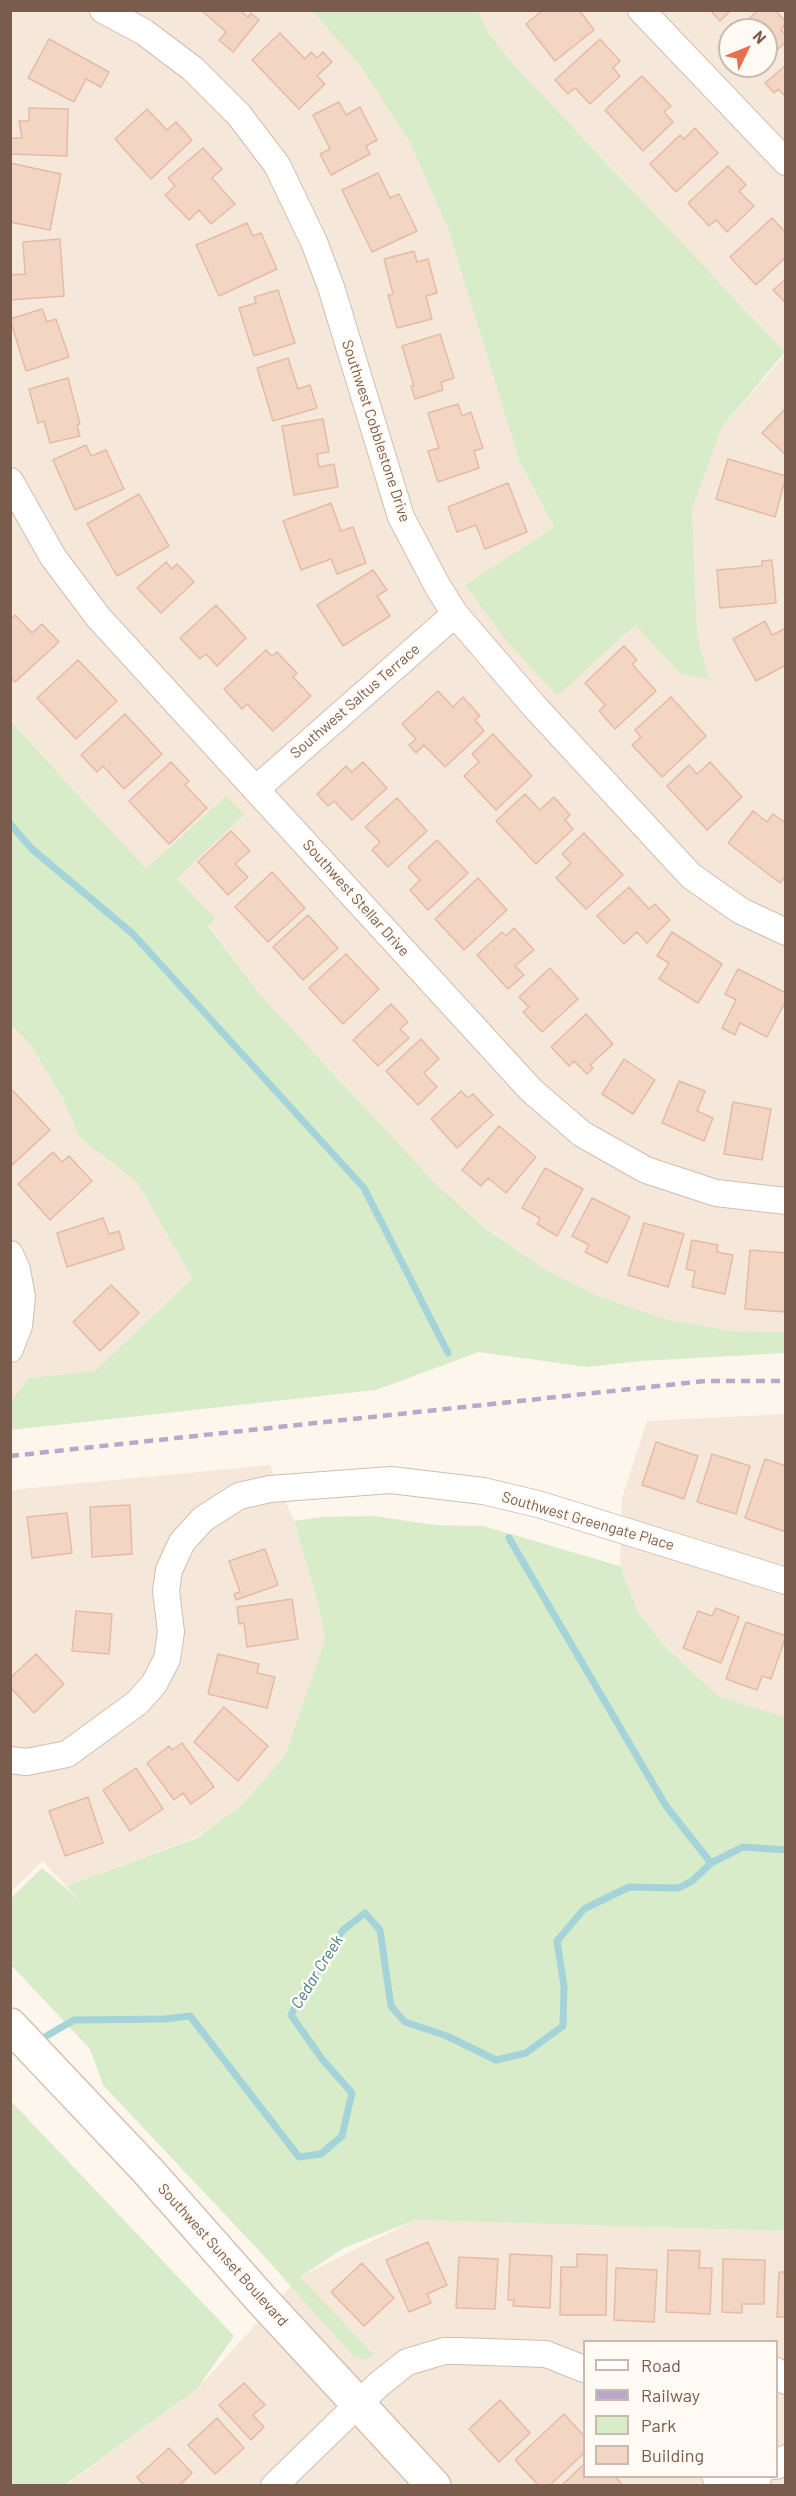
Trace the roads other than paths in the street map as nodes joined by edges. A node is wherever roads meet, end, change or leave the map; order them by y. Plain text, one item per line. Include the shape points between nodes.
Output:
1 (103, 10) edge
2 (641, 10) edge
3 (786, 162) edge
4 (10, 481) edge
5 (455, 614) junction
6 (256, 789) junction
7 (786, 932) edge
8 (786, 1201) edge
9 (10, 1254) edge
10 (10, 1350) edge
11 (786, 1581) edge
12 (10, 1760) edge
13 (10, 2025) edge
14 (583, 2368) edge
15 (358, 2404) junction
16 (725, 2478) edge
17 (752, 2478) edge
18 (274, 2486) edge
19 (434, 2486) edge

1 - 5 street, Southwest Cobblestone Drive via 144,32 193,69 256,135 277,165 331,287 401,517
2 - 3 street
4 - 6 street, Southwest Stellar Drive via 53,557 92,609
5 - 6 street, Southwest Saltus Terrace
5 - 7 street, Southwest Cobblestone Drive via 534,706 692,876 741,911
6 - 8 street, Southwest Stellar Drive via 531,1090 582,1134 646,1170 685,1184 747,1199
9 - 10 street via 22,1297 20,1326
11 - 12 street, Southwest Greengate Place via 538,1504 483,1491 391,1480 260,1491 239,1496 203,1519 182,1542 169,1570 166,1592 171,1632 167,1659 142,1697 67,1754 27,1762
13 - 15 main road, Southwest Sunset Boulevard
14 - 15 street via 546,2354 444,2352 407,2362
15 - 18 street
15 - 19 main road, Southwest Sunset Boulevard
16 - 17 street

